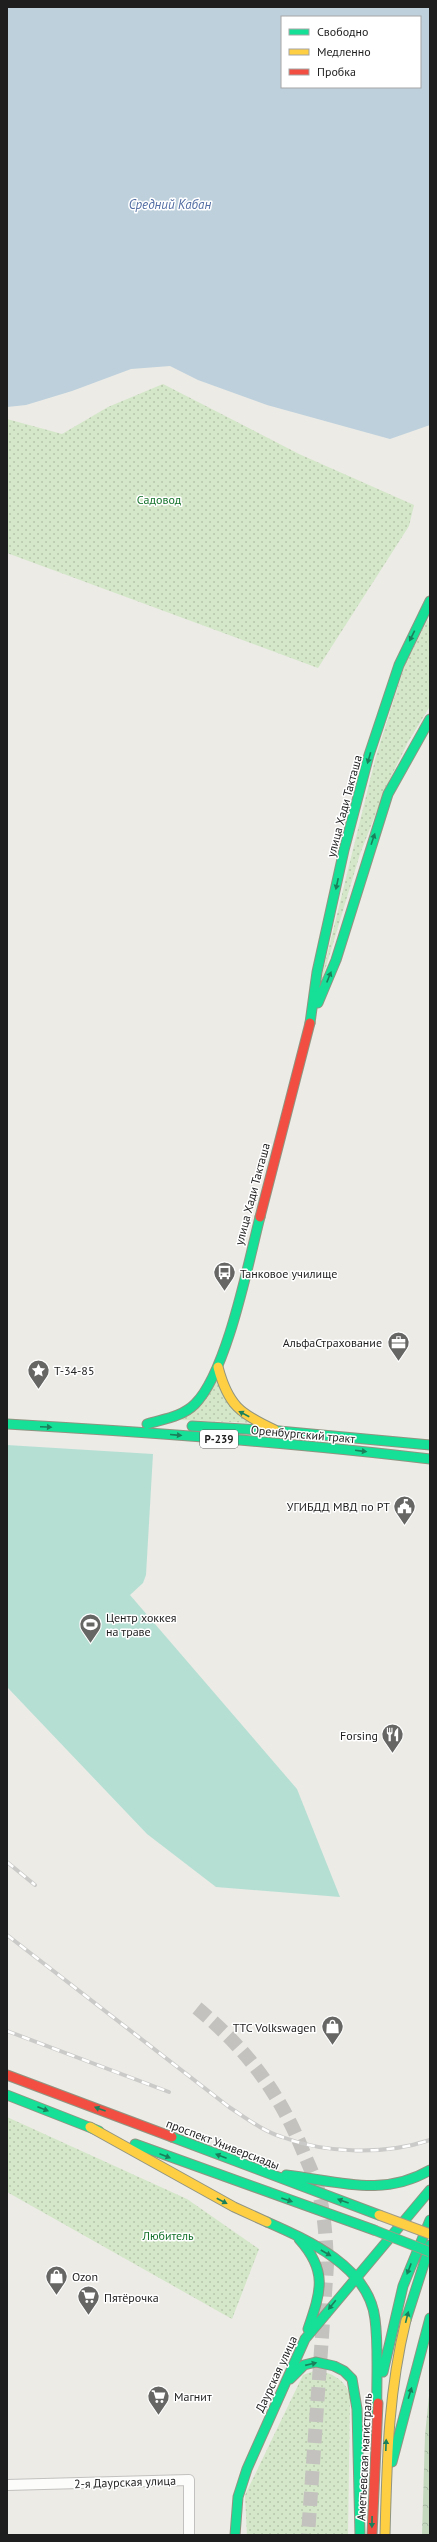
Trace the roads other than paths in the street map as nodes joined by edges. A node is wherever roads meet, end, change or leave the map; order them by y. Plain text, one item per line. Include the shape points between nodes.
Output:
1 (429, 602) edge
2 (430, 616) edge
3 (430, 719) edge
4 (309, 1026) junction
5 (218, 1367) junction
6 (7, 1416) edge
7 (7, 1424) edge
8 (147, 1424) junction
9 (279, 1431) junction
10 (430, 1445) edge
11 (430, 1459) edge
12 (7, 2075) edge
13 (7, 2095) edge
14 (90, 2127) junction
15 (430, 2170) edge
16 (267, 2174) junction
17 (430, 2190) edge
18 (430, 2220) edge
19 (292, 2233) junction
20 (430, 2234) edge
21 (430, 2245) edge
22 (430, 2252) edge
23 (356, 2276) junction
24 (430, 2318) edge
25 (305, 2339) junction
26 (282, 2388) junction
27 (377, 2413) junction
28 (385, 2484) junction
29 (7, 2485) edge
30 (189, 2535) edge
31 (235, 2535) edge
32 (360, 2535) edge
33 (372, 2535) edge
34 (386, 2535) edge

1 - 2 main road
1 -> 4 main road, улица Хади Такташа via 399,665 369,755 344,850 317,972
4 -> 3 main road, улица Хади Такташа via 336,960 388,794 412,746
4 - 5 main road, улица Хади Такташа via 239,1297
5 - 8 main road, улица Хади Такташа via 195,1404 181,1414
9 -> 5 main road, улица Хади Такташа via 239,1412 228,1401
6 - 8 main road, Оренбургский тракт / Р-239
7 -> 11 main road, Оренбургский тракт / Р-239 via 330,1447
8 - 9 main road, Оренбургский тракт / Р-239
9 - 10 main road, Оренбургский тракт / Р-239
16 -> 12 main road, проспект Универсиады
13 -> 14 main road
14 -> 19 main road via 234,2207
14 -> 22 main road, bridge
15 - 16 main road via 410,2183 378,2188 302,2176
20 -> 16 main road, проспект Универсиады, bridge
17 - 23 main road, Даурская улица
18 -> 27 main road, Аметьевская магистраль via 396,2309
19 -> 23 main road via 342,2262
19 - 25 main road via 313,2255 320,2271 322,2285
28 -> 21 main road, Аметьевская магистраль via 386,2439 395,2361 416,2284
23 -> 25 main road, Даурская улица
23 - 27 main road via 370,2299 375,2318
28 -> 24 main road
25 - 26 main road, Даурская улица
26 - 31 main road, Даурская улица via 247,2469 238,2497
26 -> 32 main road via 304,2365 316,2362 339,2368 352,2379 357,2409
27 -> 33 main road, Аметьевская магистраль
28 - 34 main road, Аметьевская магистраль
29 - 30 street, 2-я Даурская улица via 189,2480

